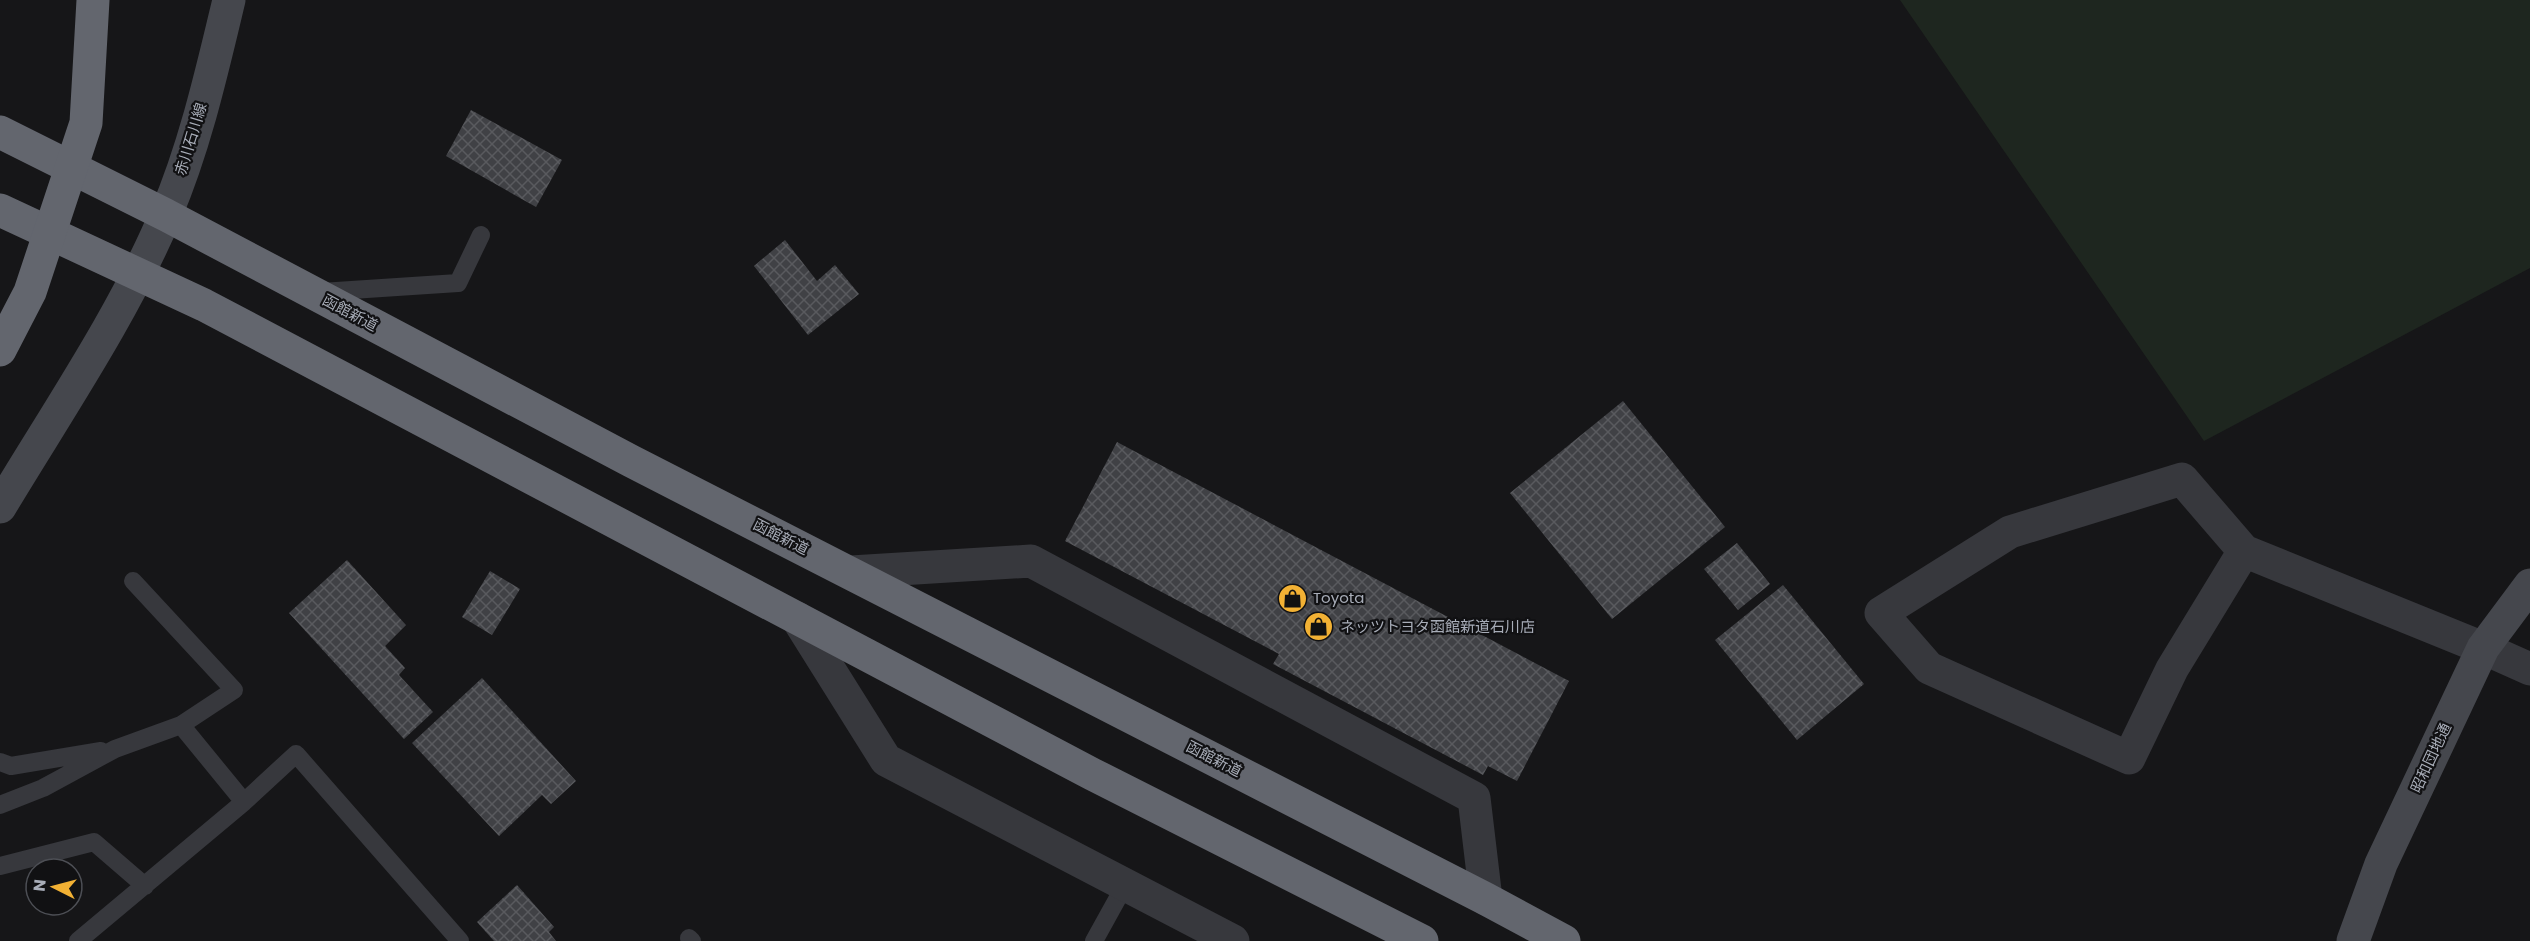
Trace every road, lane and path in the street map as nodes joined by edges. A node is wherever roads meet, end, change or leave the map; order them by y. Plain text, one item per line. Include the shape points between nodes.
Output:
1 (93, 0) edge
2 (229, 0) edge
3 (0, 132) edge
4 (0, 210) edge
5 (166, 215) junction
6 (481, 235) dead end
7 (137, 273) junction
8 (313, 293) junction
9 (0, 350) edge
10 (0, 507) edge
11 (2244, 551) junction
12 (850, 572) junction
13 (133, 581) dead end
14 (2530, 585) edge
15 (796, 618) junction
16 (2484, 648) junction
17 (2530, 669) edge
18 (181, 725) junction
19 (115, 749) junction
20 (0, 762) edge
21 (244, 802) junction
22 (0, 805) edge
23 (0, 866) edge
24 (1125, 885) junction
25 (145, 886) junction
26 (1486, 899) junction
27 (78, 941) edge
28 (460, 941) edge
29 (1094, 941) edge
30 (1233, 941) edge
31 (1422, 941) edge
32 (1563, 941) edge
33 (2353, 941) edge

1 - 9 highway, bridge via 86,123 30,292
2 - 5 street, 赤川石川線 via 193,134
3 - 5 highway, 函館新道
4 - 7 highway
5 - 7 street, 赤川石川線
5 - 8 highway, 函館新道
6 - 8 lane via 458,283
7 - 10 street, 赤川石川線
7 - 15 highway
8 - 12 highway, 函館新道
11 - 11 street via 2182,479 2010,532 1881,613 1929,668 2128,758 2172,669
11 - 16 street
12 - 26 highway, 函館新道
12 - 26 street via 1031,561 1474,798
13 - 18 lane via 234,690
14 - 16 street, 昭和団地通
15 - 24 street via 886,760
15 - 31 highway
16 - 17 street
16 - 33 street, 昭和団地通 via 2381,864
18 - 19 lane
18 - 21 lane
19 - 20 lane via 11,766
19 - 22 lane via 44,788
21 - 25 lane
21 - 28 lane via 296,754
23 - 25 lane via 94,842
24 - 29 lane
24 - 30 street
25 - 27 lane
26 - 32 highway, 函館新道

